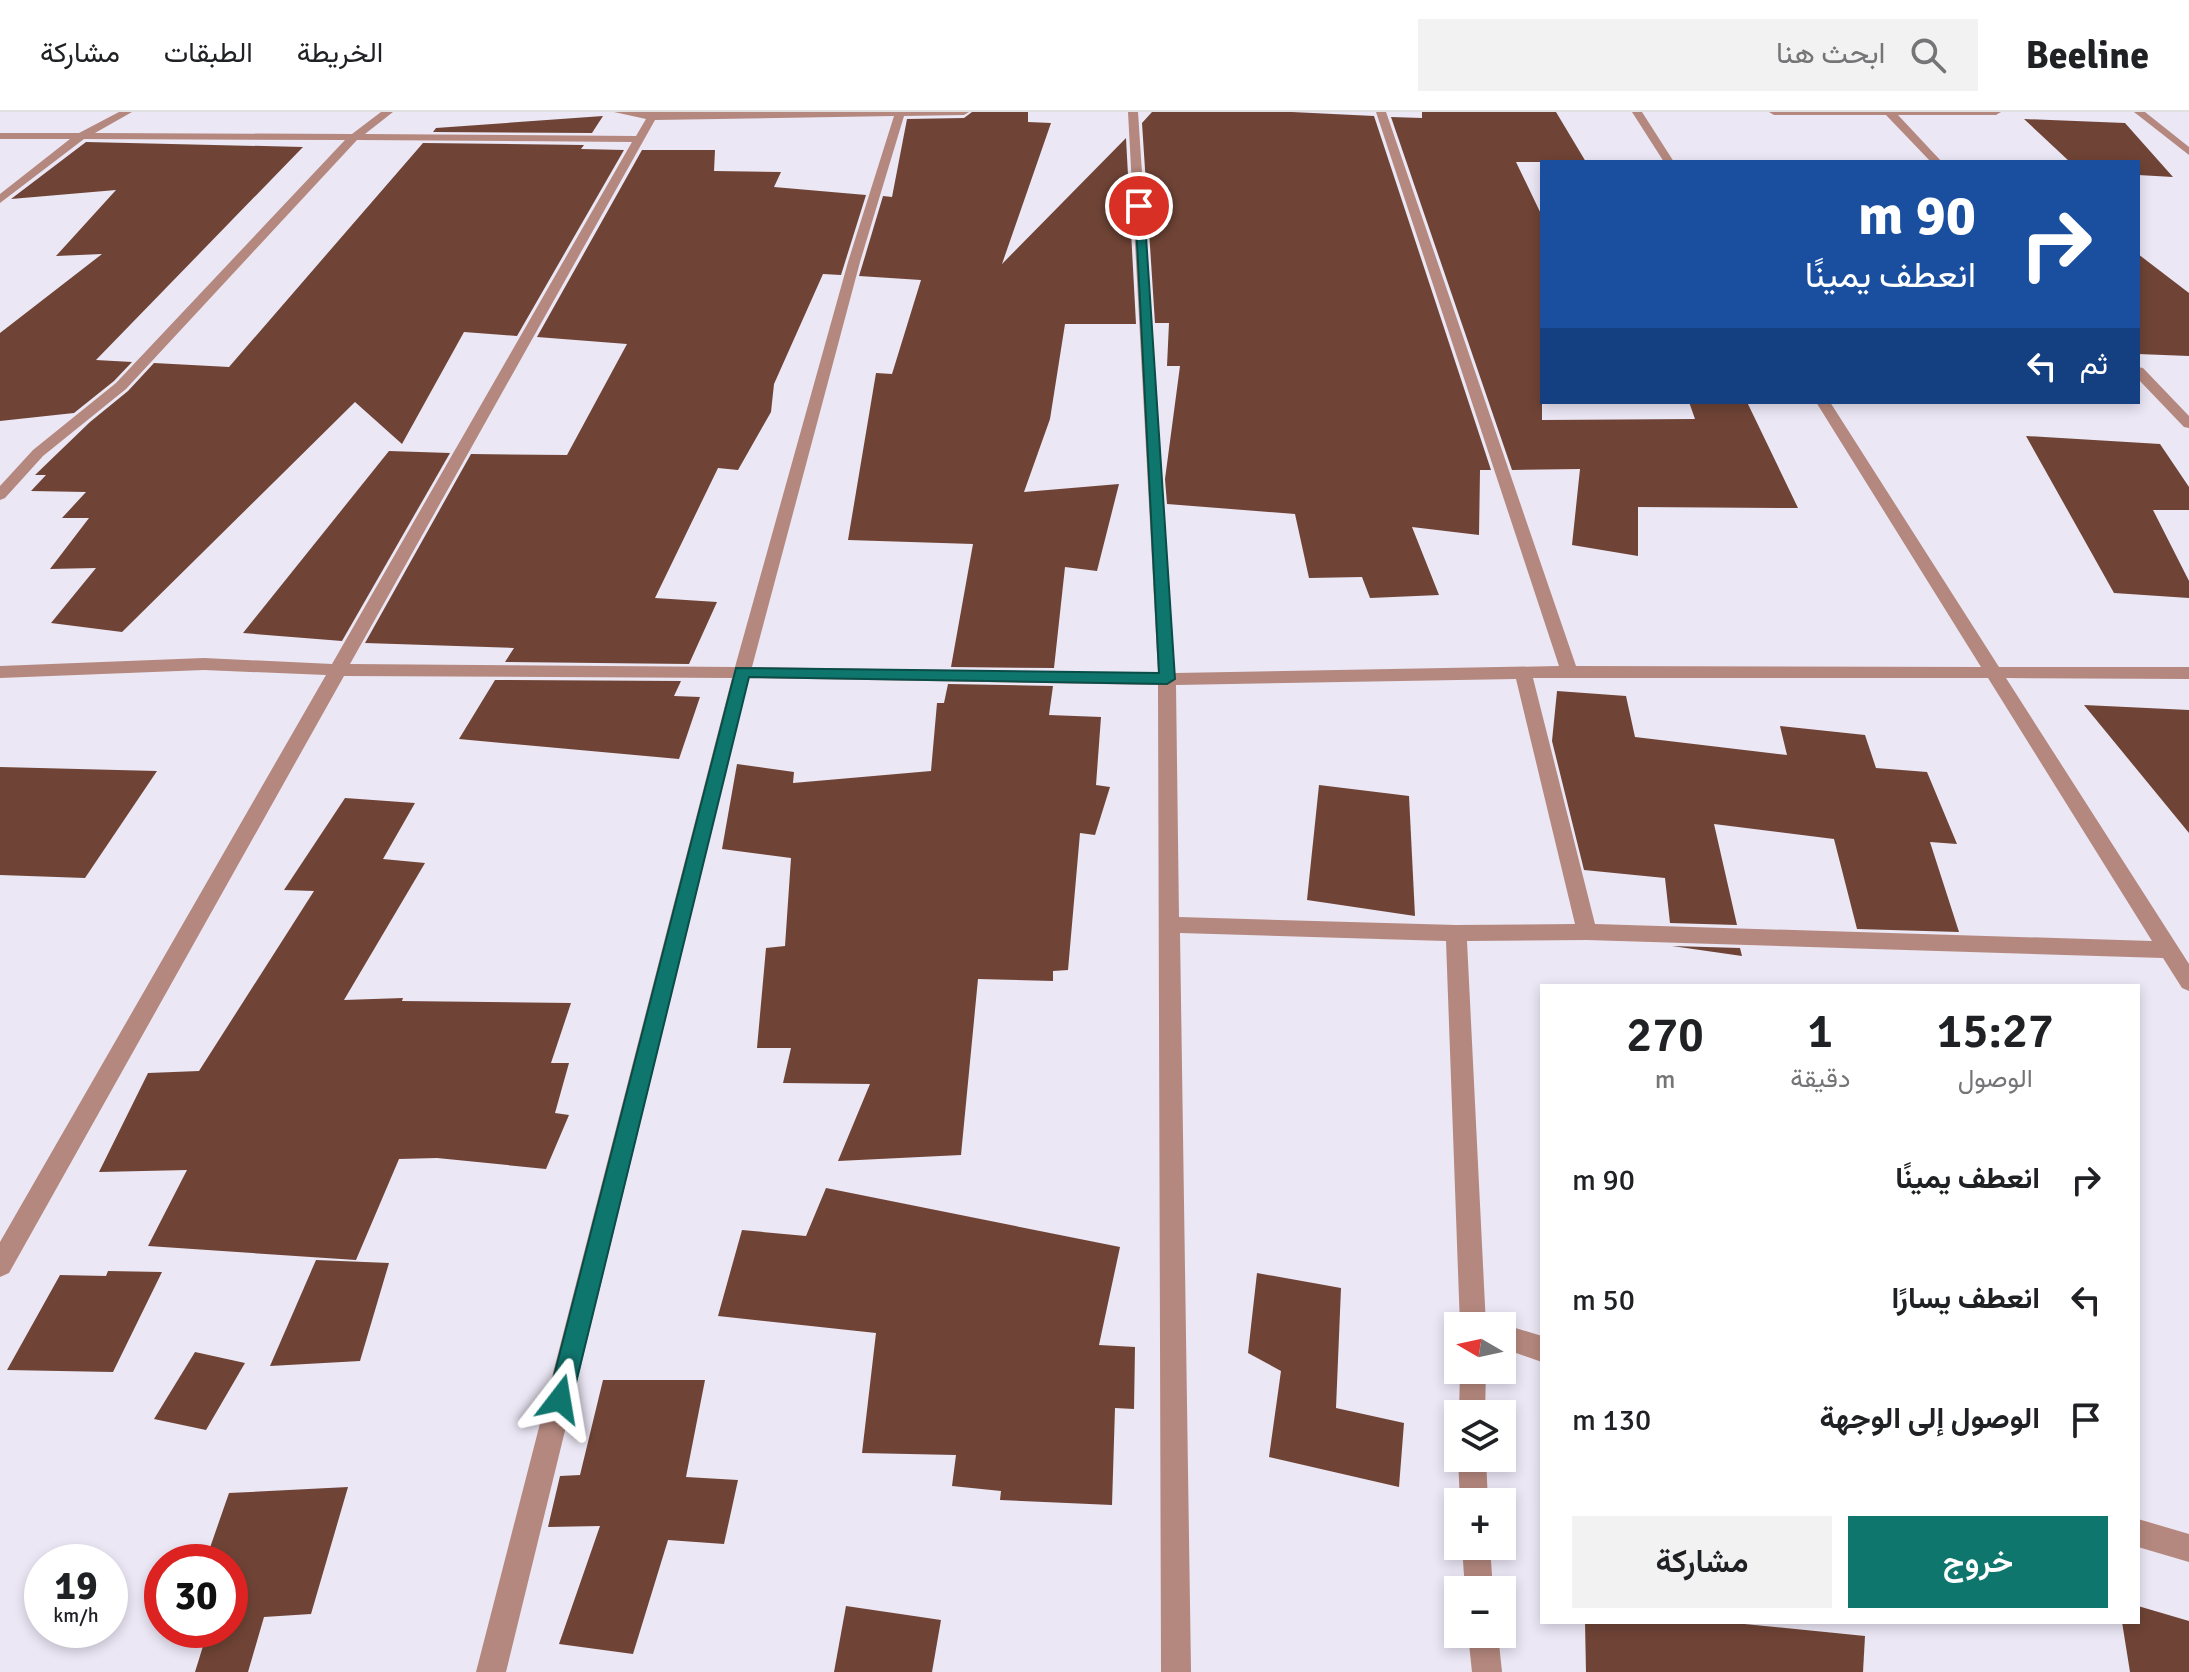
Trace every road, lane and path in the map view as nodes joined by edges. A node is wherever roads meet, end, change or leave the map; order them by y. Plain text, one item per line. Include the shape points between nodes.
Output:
1 (127, 112) edge
2 (388, 112) edge
3 (619, 112) edge
4 (964, 112) edge
5 (1133, 112) edge
6 (1381, 112) edge
7 (1637, 112) edge
8 (1774, 112) edge
9 (1996, 112) edge
10 (2139, 112) edge
11 (1890, 113) edge
12 (900, 114) edge
13 (652, 117) junction
14 (0, 136) edge
15 (80, 137) junction
16 (354, 137) junction
17 (639, 139) junction
18 (2188, 151) edge
19 (1668, 160) edge
20 (1935, 160) edge
21 (0, 200) edge
22 (2140, 373) edge
23 (1824, 404) edge
24 (2189, 424) edge
25 (0, 495) edge
26 (338, 670) junction
27 (1995, 671) junction
28 (0, 672) edge
29 (742, 672) junction
30 (1569, 672) junction
31 (1523, 673) junction
32 (2189, 673) edge
33 (1167, 679) junction
34 (1169, 925) junction
35 (1587, 932) junction
36 (1456, 933) junction
37 (2168, 950) junction
38 (2189, 982) edge
39 (0, 1265) edge
40 (1472, 1312) edge
41 (1516, 1341) edge
42 (1540, 1348) edge
43 (2140, 1534) edge
44 (2189, 1548) edge
45 (1484, 1648) edge
46 (491, 1672) edge
47 (1176, 1672) edge
48 (1487, 1672) edge

1 - 15 street
2 - 16 street
3 - 13 street
4 - 12 street
5 - 33 street
6 - 30 street
7 - 19 street
8 - 11 street
9 - 11 street
10 - 18 street
11 - 20 street
12 - 13 street
12 - 29 street
13 - 17 street
14 - 15 street
15 - 16 street
15 - 21 street
16 - 17 street
16 - 25 street via 121,386 38,453
17 - 26 street
22 - 24 street
23 - 27 street
26 - 28 street via 190,664
26 - 29 street
26 - 39 street
27 - 30 street
27 - 32 street
27 - 37 street
29 - 33 street
29 - 46 street
30 - 31 street
31 - 33 street
31 - 35 street
33 - 34 street
34 - 36 street
34 - 47 street
35 - 36 street
35 - 37 street
36 - 40 street
37 - 38 street
41 - 42 street
43 - 44 street
45 - 48 street

